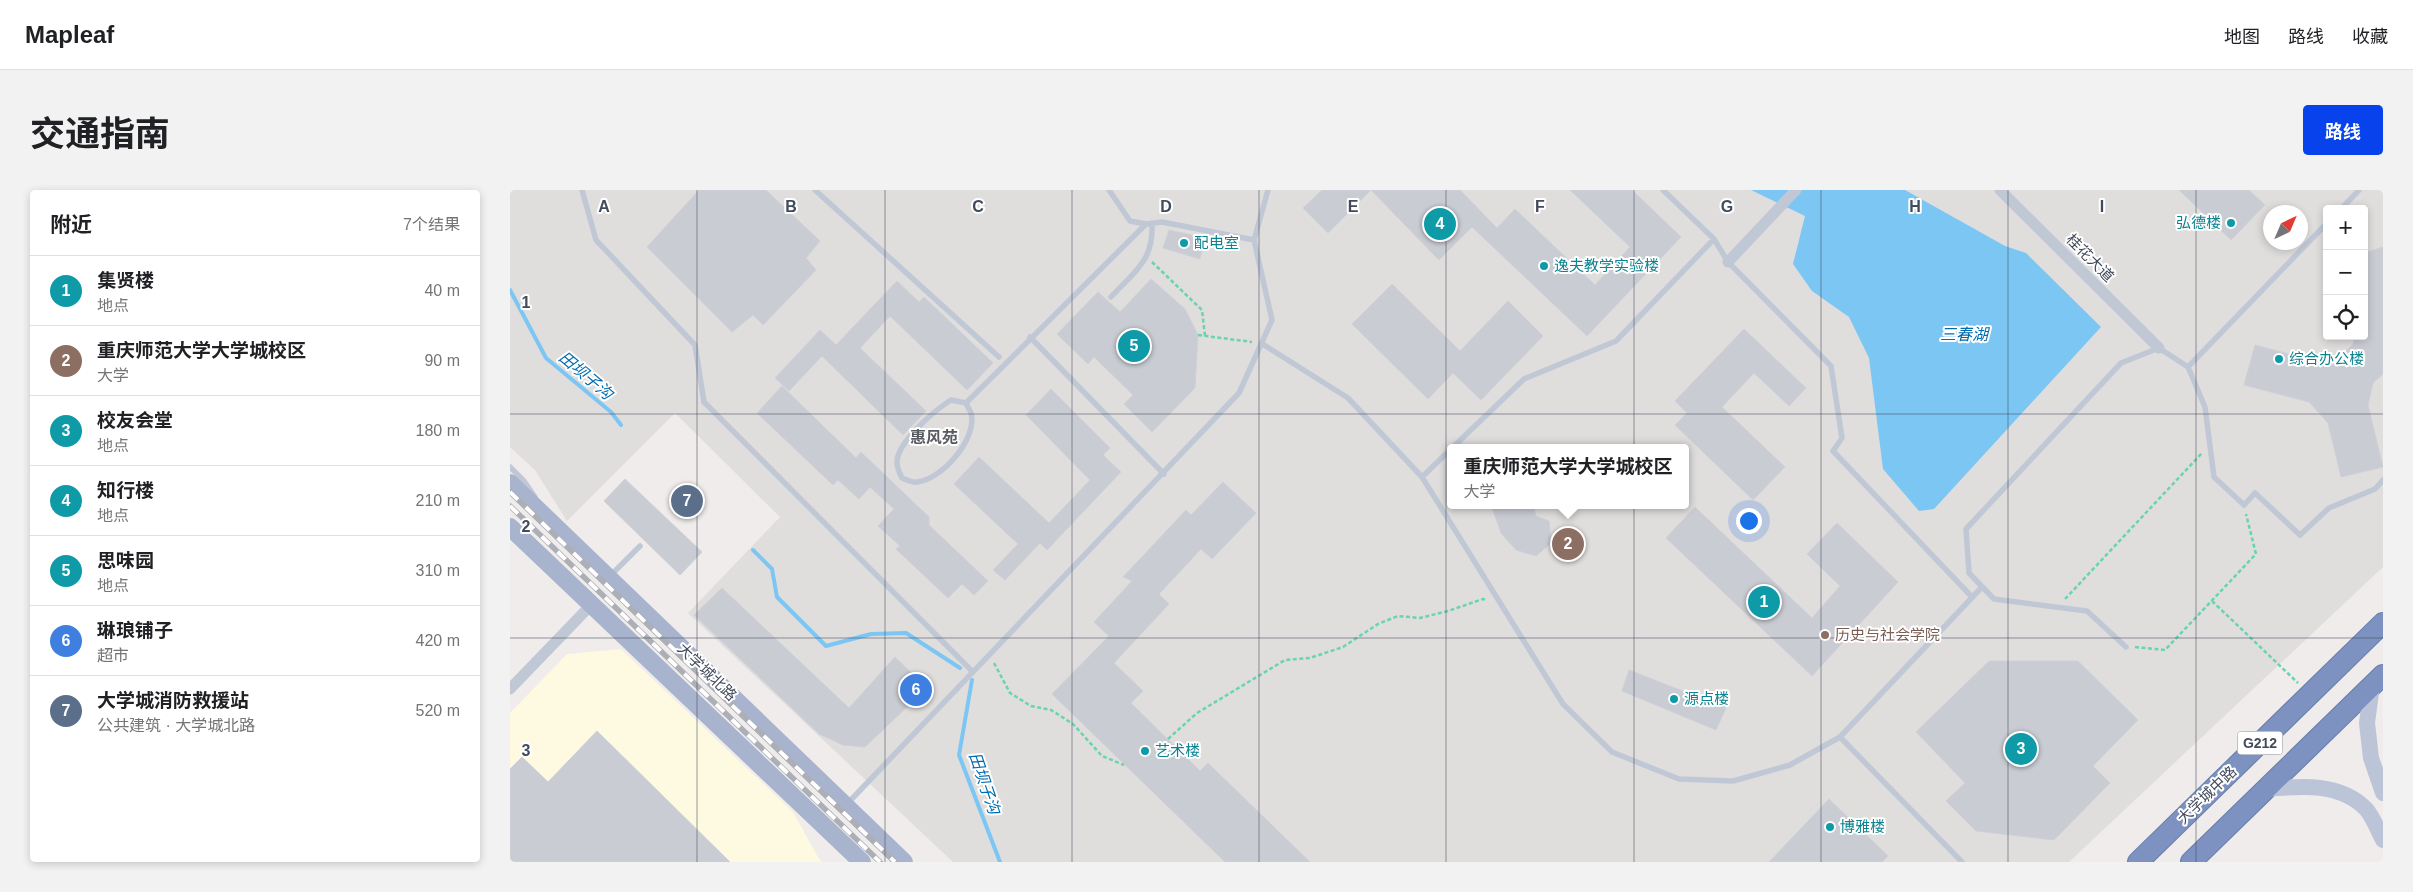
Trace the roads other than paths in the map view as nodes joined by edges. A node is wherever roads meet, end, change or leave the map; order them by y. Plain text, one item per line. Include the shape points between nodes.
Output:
1 (582, 190) edge
2 (815, 190) edge
3 (1109, 190) edge
4 (1268, 190) edge
5 (1663, 190) edge
6 (1796, 190) edge
7 (2000, 190) edge
8 (2359, 190) edge
9 (2345, 205) edge
10 (1149, 224) junction
11 (2323, 227) edge
12 (1714, 239) junction
13 (1254, 240) junction
14 (1728, 262) junction
15 (1111, 297) dead end
16 (1030, 337) junction
17 (1261, 343) junction
18 (2159, 348) junction
19 (999, 357) dead end
20 (2188, 367) junction
21 (966, 403) junction
22 (1456, 444) edge
23 (1447, 453) edge
24 (510, 467) edge
25 (1164, 474) junction
26 (1422, 477) junction
27 (2383, 480) edge
28 (510, 482) edge
29 (553, 524) junction
30 (510, 527) edge
31 (510, 537) edge
32 (640, 546) dead end
33 (540, 556) junction
34 (609, 577) junction
35 (1982, 587) junction
36 (1972, 597) junction
37 (591, 605) junction
38 (2383, 623) edge
39 (2126, 646) road end
40 (972, 671) junction
41 (2378, 680) edge
42 (510, 689) edge
43 (1840, 738) junction
44 (2266, 788) junction
45 (2383, 793) edge
46 (845, 805) junction
47 (2383, 840) edge
48 (862, 862) edge
49 (904, 862) edge
50 (1962, 862) edge
51 (2138, 862) edge
52 (2191, 862) edge

1 - 40 lane via 596,240 695,344 704,402
2 - 19 lane
3 - 10 lane via 1130,220
4 - 13 lane
5 - 12 lane
6 - 14 street
7 - 18 street, 桂花大道
8 - 9 lane
10 - 13 lane via 1162,222
10 - 15 lane via 1153,241 1148,257
10 - 16 lane
11 - 20 lane
12 - 14 lane
12 - 22 lane via 1616,341 1524,379
13 - 17 lane via 1272,320
14 - 36 lane via 1830,366 1842,438 1833,451
16 - 21 lane
16 - 25 lane
17 - 25 lane via 1239,393
17 - 26 lane via 1348,398
18 - 20 lane
18 - 35 lane via 2121,364 1966,529 1968,573
20 - 27 lane via 2205,407 2214,477 2244,505 2255,492 2300,535 2329,508 2374,488
21 - 21 lane via 951,400 927,417 898,452 896,464 902,478 916,483 932,478 952,461 966,443 971,428 972,414
23 - 26 lane
24 - 29 lane via 524,481
25 - 40 lane
26 - 43 lane via 1563,704 1612,752 1679,779 1733,781 1790,765
28 - 29 main road, 大学城北路
29 - 34 main road, 大学城北路
30 - 33 main road, 大学城北路
31 - 33 lane
32 - 34 lane
33 - 37 main road, 大学城北路
34 - 46 main road, 大学城北路
35 - 36 lane
35 - 39 lane via 1994,599 2087,610
36 - 43 lane
37 - 42 street
37 - 48 main road, 大学城北路
38 - 51 highway, 大学城中路 / G212
40 - 46 lane
41 - 44 highway, G212
41 - 45 street via 2367,723 2371,758
43 - 50 lane
44 - 47 street via 2306,786 2348,796 2366,810
44 - 52 highway, G212
46 - 49 main road, 大学城北路

